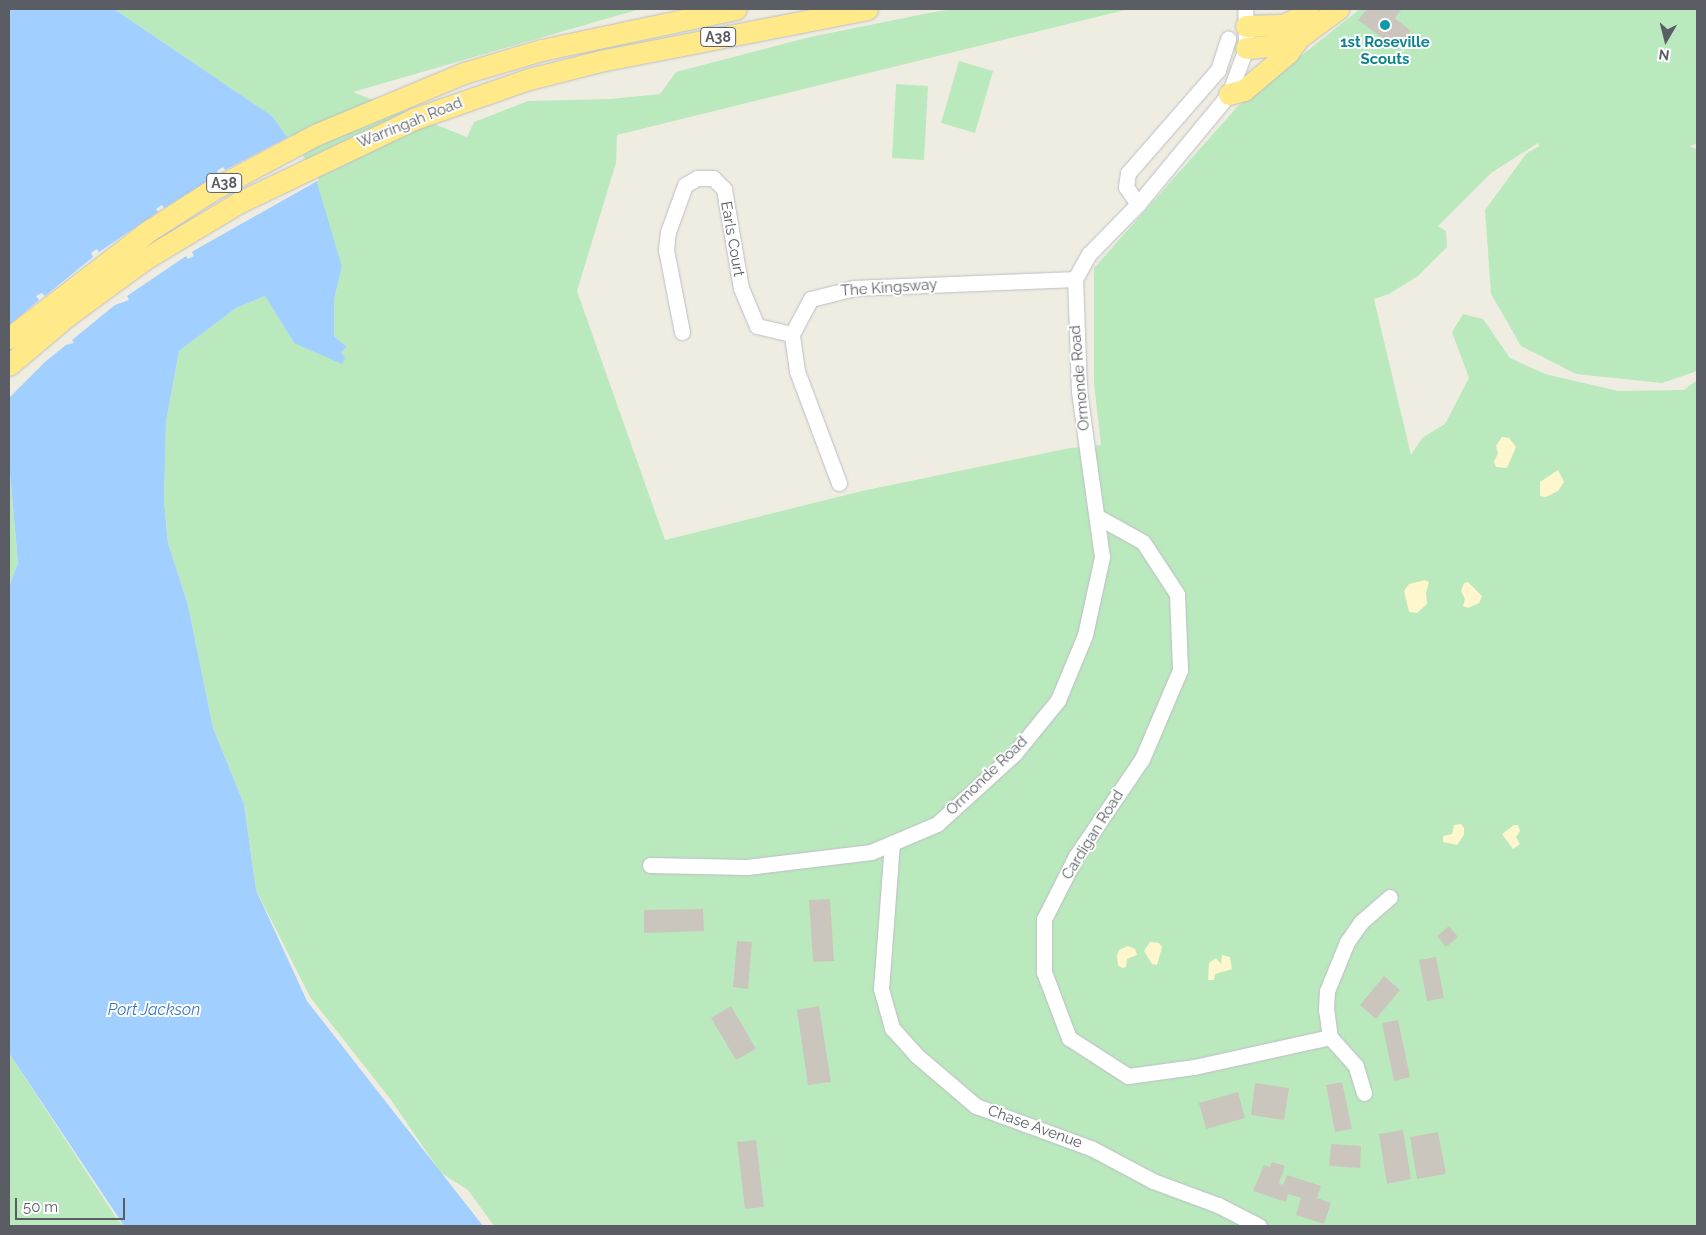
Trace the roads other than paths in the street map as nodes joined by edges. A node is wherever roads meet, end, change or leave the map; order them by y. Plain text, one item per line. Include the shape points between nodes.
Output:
1 (736, 9) edge
2 (867, 9) edge
3 (1308, 9) edge
4 (1338, 9) edge
5 (1245, 17) edge
6 (1297, 40) junction
7 (1237, 44) junction
8 (1229, 94) junction
9 (1138, 204) junction
10 (1075, 279) junction
11 (682, 332) dead end
12 (792, 334) junction
13 (9, 338) edge
14 (9, 366) edge
15 (838, 483) dead end
16 (1098, 517) junction
17 (892, 843) junction
18 (650, 864) dead end
19 (1390, 897) dead end
20 (1330, 1037) junction
21 (1364, 1093) dead end
22 (1259, 1226) edge

1 - 13 highway, Warringah Road / A38 via 541,50 464,73 315,135 212,190 150,230
2 - 14 highway, Warringah Road / A38 via 677,44 529,79 414,119 240,202 145,259 67,316
3 - 5 highway via 1293,22 1283,25
4 - 6 highway
5 - 7 street
6 - 7 highway via 1283,45
6 - 8 highway via 1288,53 1244,90
7 - 8 street
7 - 9 street via 1128,173 1126,187
8 - 9 street
9 - 10 street via 1089,254
10 - 12 street, The Kingsway via 854,288 831,292 810,299
10 - 16 street, Ormonde Road via 1079,391
11 - 12 street, Earls Court via 666,250 668,232 685,185 697,178 713,178 724,189 741,288 757,326
12 - 15 street via 797,371
16 - 17 street, Ormonde Road via 1102,558 1085,635 1058,700 1015,753 937,824
16 - 20 street, Cardigan Road via 1143,542 1177,594 1180,670 1142,759 1076,856 1044,919 1044,972 1069,1038 1128,1076 1194,1067
17 - 18 street, Ormonde Road via 871,852 747,867
17 - 22 street, Chase Avenue via 881,989 892,1028 916,1055 976,1106 1091,1148 1153,1181 1218,1205
19 - 20 street via 1361,922 1330,978 1326,1002
20 - 21 street via 1356,1066

